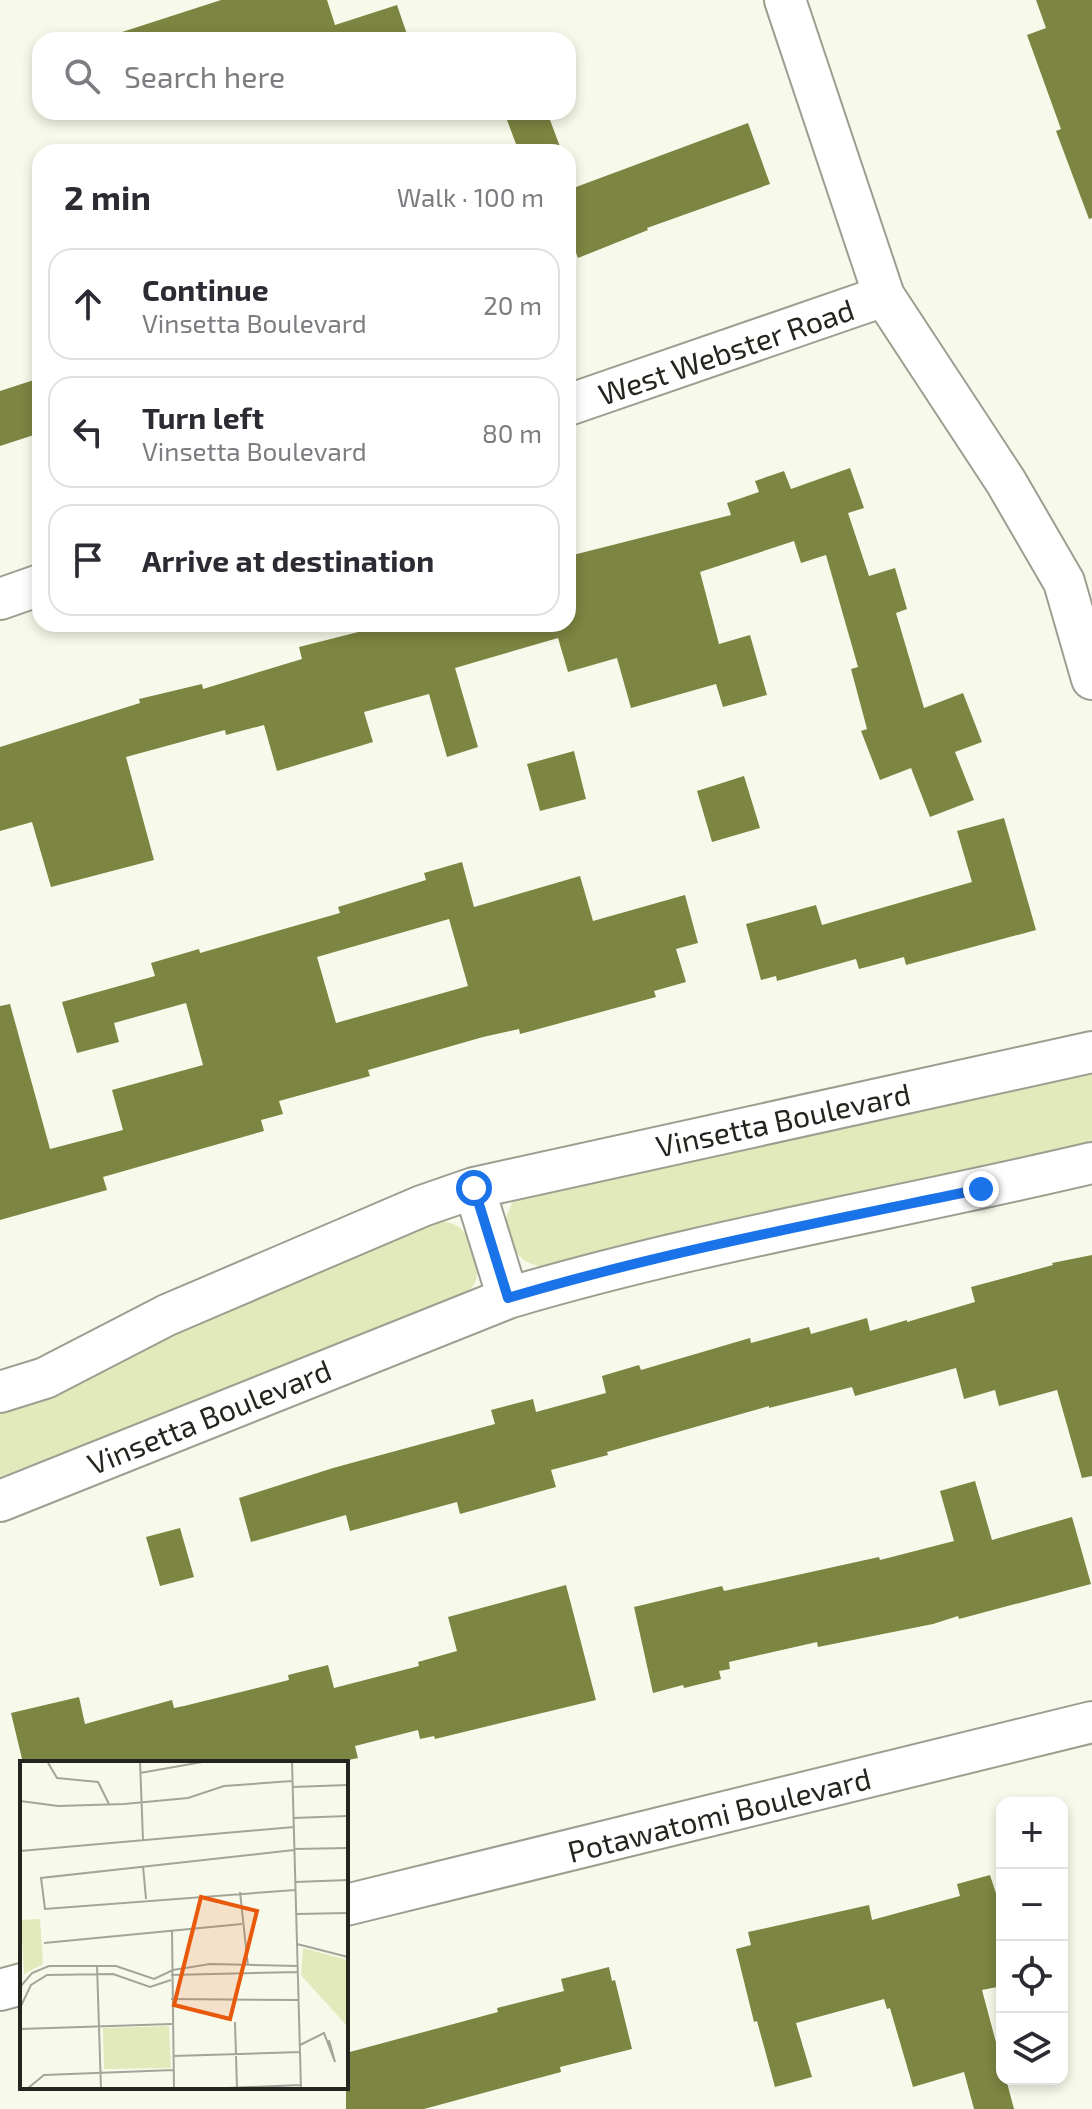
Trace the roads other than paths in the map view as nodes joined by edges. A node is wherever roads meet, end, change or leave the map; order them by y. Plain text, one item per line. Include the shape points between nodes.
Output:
1 (785, 0) edge
2 (884, 296) junction
3 (576, 402) edge
4 (32, 588) edge
5 (0, 599) edge
6 (1092, 679) edge
7 (1092, 1052) edge
8 (1092, 1163) edge
9 (474, 1188) junction
10 (508, 1298) junction
11 (0, 1392) edge
12 (0, 1501) edge
13 (1092, 1722) edge
14 (348, 1905) edge
15 (20, 1985) edge
16 (0, 1990) edge

1 - 2 street
2 - 3 street, West Webster Road
2 - 6 street via 1006,482 1064,582
4 - 5 street
7 - 9 street, Vinsetta Boulevard
8 - 10 street, Vinsetta Boulevard via 679,1252
9 - 10 street
9 - 11 street, Vinsetta Boulevard via 167,1315 45,1378
10 - 12 street, Vinsetta Boulevard
13 - 14 street, Potawatomi Boulevard
15 - 16 street

